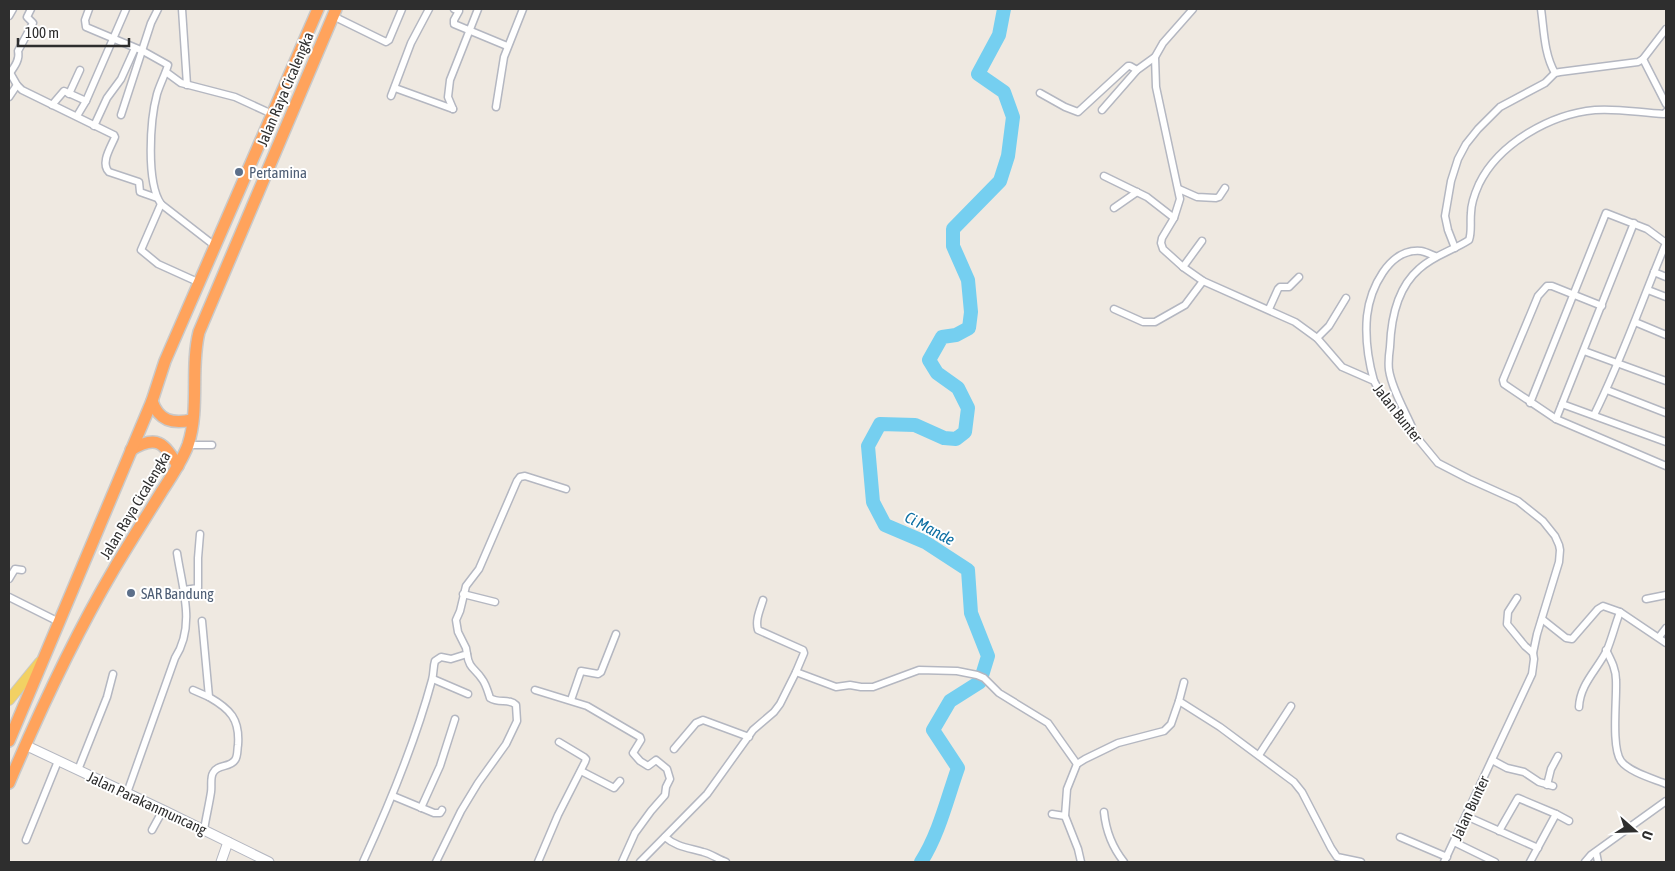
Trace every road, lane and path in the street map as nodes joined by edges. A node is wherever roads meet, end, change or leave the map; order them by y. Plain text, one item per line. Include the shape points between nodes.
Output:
1 (13, 9) edge
2 (31, 9) edge
3 (89, 9) edge
4 (126, 9) edge
5 (158, 9) edge
6 (182, 9) edge
7 (318, 9) edge
8 (402, 9) edge
9 (429, 9) edge
10 (478, 9) edge
11 (523, 9) edge
12 (1193, 9) edge
13 (1541, 9) edge
14 (458, 10) edge
15 (334, 12) edge
16 (9, 16) edge
17 (1666, 29) edge
18 (470, 31) junction
19 (114, 39) junction
20 (508, 46) junction
21 (135, 48) junction
22 (143, 51) junction
23 (1155, 56) junction
24 (1643, 59) junction
25 (80, 70) dead end
26 (1136, 70) junction
27 (10, 72) edge
28 (166, 72) junction
29 (1555, 73) junction
30 (17, 85) junction
31 (187, 85) junction
32 (395, 88) junction
33 (1040, 93) dead end
34 (69, 94) junction
35 (391, 96) dead end
36 (9, 97) edge
37 (86, 101) junction
38 (1666, 104) edge
39 (52, 105) junction
40 (496, 107) dead end
41 (1102, 110) dead end
42 (272, 114) junction
43 (121, 115) dead end
44 (1665, 115) edge
45 (77, 116) junction
46 (94, 126) junction
47 (1104, 176) dead end
48 (1225, 188) dead end
49 (1179, 189) junction
50 (1136, 192) junction
51 (157, 198) junction
52 (162, 204) junction
53 (1114, 208) dead end
54 (1174, 218) junction
55 (1634, 223) junction
56 (1202, 241) dead end
57 (216, 246) junction
58 (1454, 248) junction
59 (1435, 256) junction
60 (1183, 267) junction
61 (1654, 272) junction
62 (1299, 277) dead end
63 (1666, 277) edge
64 (1203, 281) junction
65 (200, 283) junction
66 (1648, 290) junction
67 (1573, 294) junction
68 (1666, 297) edge
69 (1346, 298) dead end
70 (1602, 306) junction
71 (1114, 309) dead end
72 (1269, 309) junction
73 (1635, 322) junction
74 (1666, 335) edge
75 (1317, 338) junction
76 (1584, 351) junction
77 (1617, 364) junction
78 (1374, 381) junction
79 (1666, 381) edge
80 (1607, 390) junction
81 (152, 401) junction
82 (1530, 403) junction
83 (1562, 404) junction
84 (1666, 413) edge
85 (1594, 415) junction
86 (1556, 419) junction
87 (192, 420) junction
88 (1414, 434) junction
89 (1666, 442) edge
90 (188, 445) junction
91 (212, 445) dead end
92 (131, 450) junction
93 (178, 466) junction
94 (1666, 466) edge
95 (566, 489) dead end
96 (200, 534) dead end
97 (177, 553) dead end
98 (22, 570) dead end
99 (9, 579) edge
100 (184, 590) junction
101 (463, 594) junction
102 (1666, 595) edge
103 (9, 597) edge
104 (1517, 598) dead end
105 (1646, 599) dead end
106 (763, 600) dead end
107 (495, 602) dead end
108 (1620, 612) junction
109 (1542, 619) junction
110 (202, 621) dead end
111 (59, 622) junction
112 (1666, 628) edge
113 (616, 634) dead end
114 (1659, 637) junction
115 (1666, 643) edge
116 (1606, 650) junction
117 (467, 654) junction
118 (1533, 654) junction
119 (44, 658) junction
120 (796, 672) junction
121 (113, 674) dead end
122 (433, 679) junction
123 (1184, 682) dead end
124 (193, 690) dead end
125 (535, 690) dead end
126 (468, 694) dead end
127 (209, 697) junction
128 (9, 700) edge
129 (571, 700) junction
130 (1179, 700) junction
131 (1291, 706) dead end
132 (1579, 707) dead end
133 (455, 719) dead end
134 (749, 737) junction
135 (9, 740) edge
136 (559, 742) dead end
137 (25, 745) junction
138 (674, 748) dead end
139 (1258, 755) junction
140 (1558, 756) dead end
141 (1492, 760) junction
142 (58, 761) junction
143 (1077, 764) junction
144 (78, 770) junction
145 (581, 771) junction
146 (620, 781) dead end
147 (9, 783) edge
148 (1666, 784) edge
149 (127, 793) junction
150 (392, 796) junction
151 (1666, 802) edge
152 (421, 808) junction
153 (162, 810) junction
154 (442, 810) dead end
155 (1104, 812) dead end
156 (1052, 814) dead end
157 (1556, 814) junction
158 (1065, 816) junction
159 (1466, 816) junction
160 (1569, 822) dead end
161 (152, 830) dead end
162 (204, 830) junction
163 (1499, 831) junction
164 (665, 837) junction
165 (1400, 838) dead end
166 (26, 840) dead end
167 (228, 842) junction
168 (1454, 842) junction
169 (1538, 848) junction
170 (1596, 852) junction
171 (1446, 860) edge
172 (220, 862) edge
173 (269, 862) edge
174 (363, 862) edge
175 (436, 862) edge
176 (538, 862) edge
177 (622, 862) edge
178 (640, 862) edge
179 (726, 862) edge
180 (1081, 862) edge
181 (1124, 862) edge
182 (1361, 862) edge
183 (1495, 862) edge
184 (1530, 862) edge
185 (1585, 862) edge
186 (1598, 862) edge

1 - 16 street
2 - 27 street via 27,17 32,23 18,51 20,56
3 - 19 street via 86,27
4 - 19 street
5 - 22 street
6 - 31 street
7 - 42 highway, Jalan Raya Cicalengka
8 - 15 street via 386,42
9 - 32 street via 411,43
10 - 18 street
11 - 20 street
12 - 23 street
13 - 29 street via 1543,33
14 - 18 street via 454,24
15 - 87 highway, Jalan Raya Cicalengka via 199,332 195,347
17 - 24 street
18 - 20 street
18 - 32 street via 448,87 453,109
19 - 21 street
19 - 37 street
20 - 40 street
21 - 22 street
21 - 46 street
22 - 28 street via 166,63
22 - 43 street
23 - 26 street
23 - 49 street, Jalan Bunter via 1156,86
24 - 29 street
24 - 38 street
25 - 34 street
26 - 33 street via 1128,66 1078,112
26 - 41 street
27 - 30 street
28 - 31 street
28 - 51 street via 157,94 151,124 152,172
29 - 58 street via 1545,83 1500,106 1463,149 1451,181 1445,216
30 - 36 street
30 - 39 street
31 - 42 street via 235,97
32 - 35 street
34 - 37 street
34 - 39 street via 62,92
37 - 45 street
39 - 45 street
42 - 57 highway, Jalan Raya Cicalengka
44 - 58 street via 1596,110 1567,116 1533,130 1501,155 1480,182 1472,205 1469,240
45 - 46 street
46 - 51 street via 115,137 105,162 106,169 139,182 140,192
47 - 50 street
48 - 49 street via 1216,198 1197,198
49 - 54 street, Jalan Bunter via 1180,202
50 - 53 street
50 - 54 street
51 - 52 street
52 - 57 street
52 - 65 street via 141,250 158,264
54 - 60 street, Jalan Bunter via 1162,238 1162,246
55 - 61 street via 1666,243
55 - 67 street via 1606,214
55 - 70 street
56 - 60 street
57 - 65 highway, Jalan Raya Cicalengka
58 - 59 street
59 - 78 street via 1423,251 1408,253 1395,259 1380,277 1367,316 1368,352
59 - 88 street via 1418,269 1402,291 1390,334 1389,371
60 - 64 street, Jalan Bunter
61 - 63 street
61 - 66 street
62 - 72 street via 1289,287 1278,289
64 - 71 street via 1185,305 1155,322 1142,322
64 - 72 street, Jalan Bunter
65 - 81 highway, Jalan Raya Cicalengka via 165,361
66 - 68 street
66 - 73 street
67 - 70 street
67 - 82 street
67 - 82 street via 1552,286 1542,291 1503,380
69 - 75 street via 1329,326
70 - 76 street
72 - 75 street, Jalan Bunter
73 - 74 street
73 - 77 street
75 - 78 street, Jalan Bunter via 1342,367
76 - 77 street
76 - 83 street
77 - 79 street
77 - 80 street
78 - 88 street, Jalan Bunter
80 - 84 street
80 - 85 street
81 - 87 highway via 164,419
81 - 92 highway, Jalan Raya Cicalengka
82 - 86 street
83 - 85 street
83 - 86 street
85 - 89 street
86 - 94 street
87 - 90 highway, Jalan Raya Cicalengka
88 - 109 street, Jalan Bunter via 1438,463 1518,501 1555,536 1560,550 1559,562
90 - 91 street
90 - 93 highway, Jalan Raya Cicalengka
92 - 93 highway via 140,444 158,442 166,447
92 - 111 highway, Jalan Raya Cicalengka
93 - 137 highway, Jalan Raya Cicalengka via 75,639
95 - 101 street via 525,476 516,481 479,569 467,583
96 - 100 street via 198,588
97 - 100 street
98 - 99 street via 15,569
100 - 149 street via 186,620 183,642
101 - 107 street
101 - 117 street via 456,624
102 - 105 street
103 - 111 street
104 - 118 street via 1508,612 1506,624
106 - 120 street via 758,630 803,650
108 - 109 street via 1600,607 1575,637 1569,639
108 - 114 street
108 - 116 street
109 - 118 street, Jalan Bunter
110 - 127 street
111 - 119 highway, Jalan Raya Cicalengka
112 - 114 street
113 - 129 street via 601,672 581,671
114 - 115 street
116 - 132 street via 1580,695
116 - 148 street via 1616,679 1618,756 1628,768
117 - 122 street via 458,658 437,658
117 - 175 street via 468,663 481,677 490,698 498,702 511,701 516,705 517,721 506,744 461,811
118 - 141 street, Jalan Bunter via 1532,674
119 - 128 main road
119 - 135 highway, Jalan Raya Cicalengka
120 - 134 street via 777,708
120 - 143 street via 836,687 873,687 919,670 976,675 984,678 995,691 1048,724
121 - 144 street
122 - 126 street
122 - 150 street
123 - 130 street
124 - 127 street
125 - 129 street
127 - 162 street via 228,709 239,734 235,760 217,768 212,776
129 - 177 street via 640,737 633,755 648,766 656,760 669,774 665,795 636,833
130 - 139 street
130 - 143 street via 1170,724 1164,730 1118,743
131 - 139 street
133 - 152 street via 440,766
134 - 138 street via 703,720 696,723
134 - 164 street via 707,794
136 - 145 street via 584,757
137 - 142 main road, Jalan Parakanmuncang
137 - 147 highway, Jalan Raya Cicalengka
139 - 182 street via 1294,782 1302,792 1337,857
140 - 141 street via 1551,769 1550,785
141 - 159 street, Jalan Bunter
142 - 144 main road, Jalan Parakanmuncang
142 - 166 street
143 - 158 street via 1067,789
144 - 149 main road, Jalan Parakanmuncang
145 - 146 street via 614,788
145 - 176 street
149 - 153 main road, Jalan Parakanmuncang
150 - 152 street
150 - 174 street
151 - 170 street
152 - 154 street via 438,814
153 - 161 street
153 - 162 main road, Jalan Parakanmuncang
155 - 181 street via 1109,838
156 - 158 street
157 - 160 street
157 - 163 street via 1518,798
157 - 169 street
158 - 180 street
159 - 163 street
159 - 168 street, Jalan Bunter
162 - 167 main road, Jalan Parakanmuncang
163 - 169 street
164 - 178 street
164 - 179 street
165 - 171 street
167 - 172 main road
167 - 173 main road, Jalan Parakanmuncang
168 - 171 street, Jalan Bunter
168 - 183 street
169 - 184 street
170 - 185 street
170 - 186 street

